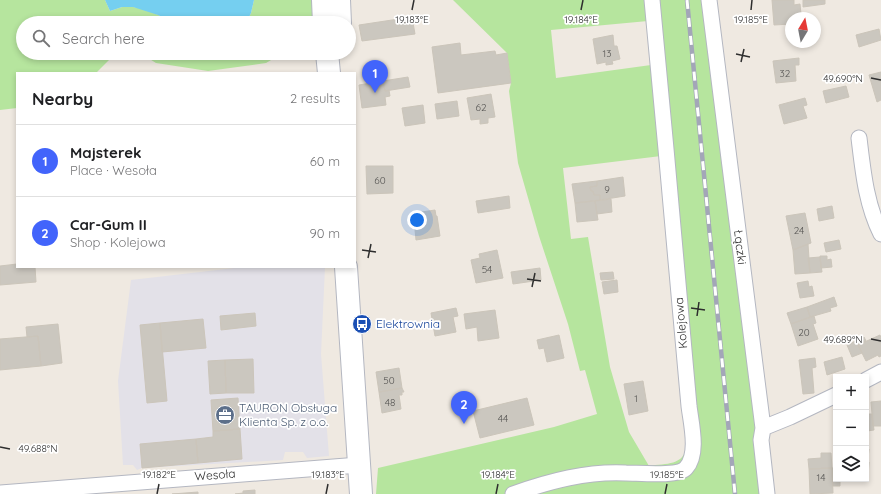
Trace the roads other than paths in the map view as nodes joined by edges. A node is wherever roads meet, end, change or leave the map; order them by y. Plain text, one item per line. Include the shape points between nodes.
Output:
1 (323, 0) edge
2 (339, 0) edge
3 (652, 0) edge
4 (709, 0) edge
5 (324, 16) edge
6 (340, 16) edge
7 (328, 60) edge
8 (341, 60) edge
9 (329, 72) edge
10 (341, 72) edge
11 (859, 138) dead end
12 (881, 234) edge
13 (346, 268) edge
14 (881, 372) edge
15 (869, 378) edge
16 (833, 396) edge
17 (762, 428) junction
18 (359, 465) junction
19 (0, 493) edge
20 (361, 494) edge
21 (513, 494) edge
22 (767, 494) edge

1 - 5 street
2 - 6 street
3 - 21 street, Kolejowa via 688,406 693,430 692,458 686,469 678,472 585,474
4 - 17 street, Łączki
7 - 9 street
8 - 10 street
11 - 12 street via 870,204
13 - 18 street
14 - 15 street
16 - 17 street
17 - 22 street, Łączki
18 - 19 street, Wesoła
18 - 20 street

